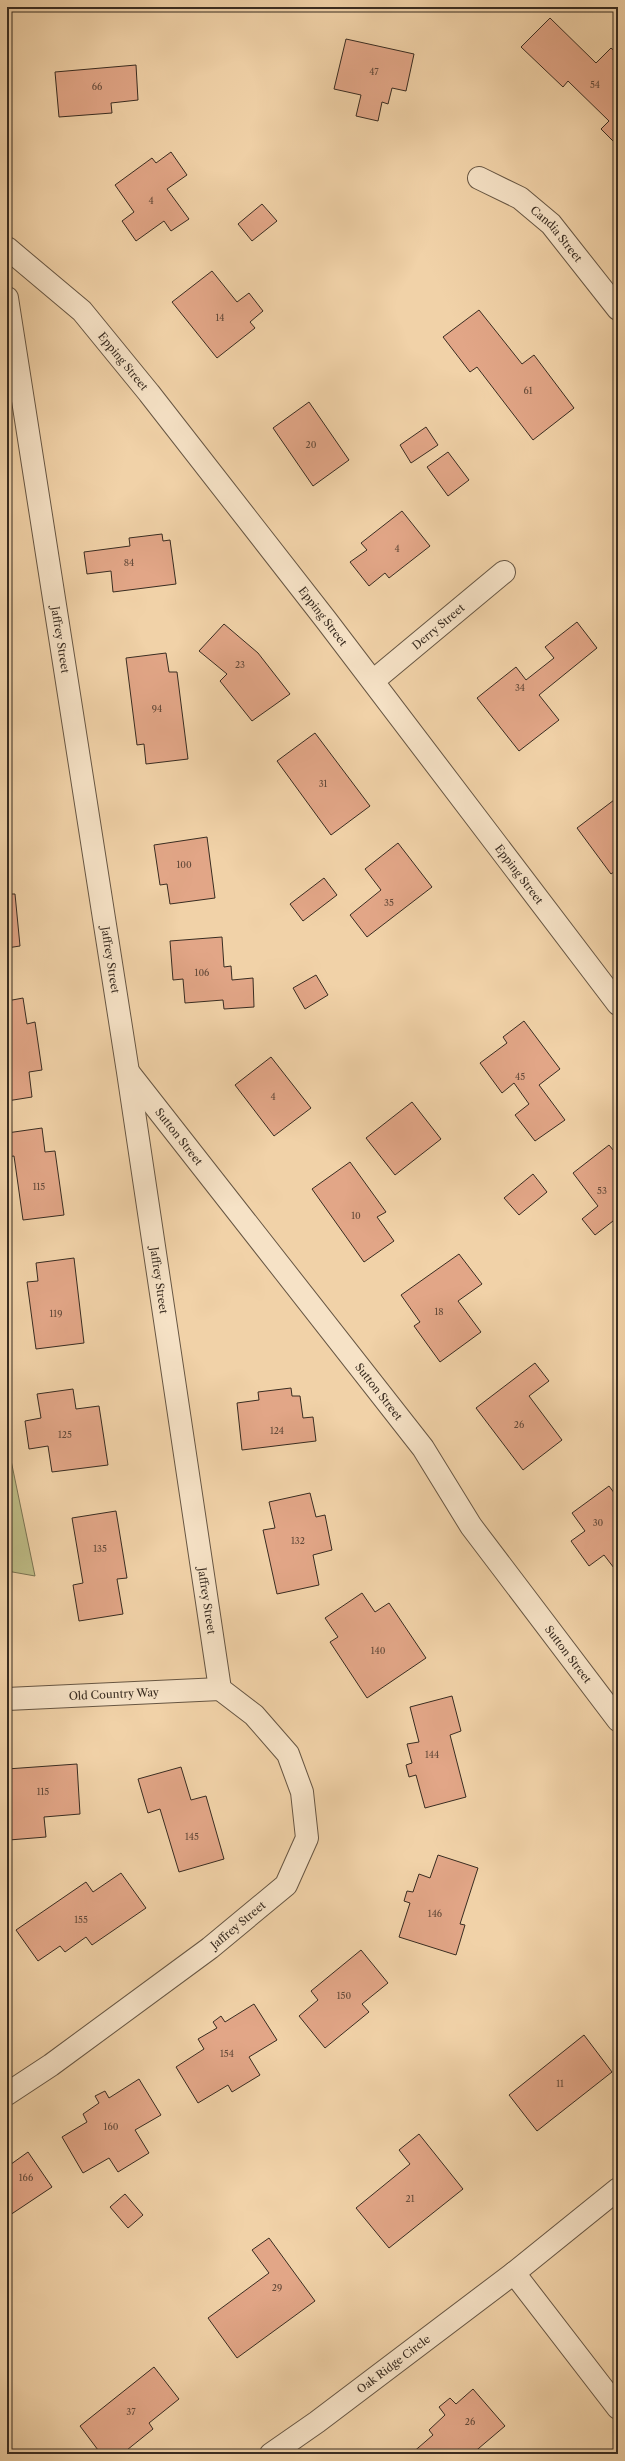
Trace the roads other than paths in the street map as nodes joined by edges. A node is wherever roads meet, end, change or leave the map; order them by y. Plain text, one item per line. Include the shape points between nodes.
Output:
1 (479, 178) dead end
2 (7, 248) edge
3 (7, 298) edge
4 (618, 309) edge
5 (504, 572) dead end
6 (372, 681) junction
7 (618, 1004) edge
8 (128, 1072) junction
9 (220, 1689) junction
10 (7, 1699) edge
11 (618, 1720) edge
12 (7, 2094) edge
13 (618, 2189) edge
14 (514, 2273) junction
15 (618, 2408) edge
16 (271, 2454) edge

1 - 4 street, Candia Street via 520,198 551,224
2 - 6 street, Epping Street via 82,311 164,412
3 - 8 street, Jaffrey Street
5 - 6 street, Derry Street
6 - 7 street, Epping Street
8 - 9 street, Jaffrey Street
8 - 11 street, Sutton Street via 423,1448 471,1526
9 - 10 street, Old Country Way
9 - 12 street, Jaffrey Street via 254,1715 288,1754 302,1792 307,1838 286,1885 210,1948 51,2065
13 - 14 street, Oak Ridge Circle
14 - 15 street
14 - 16 street, Oak Ridge Circle

